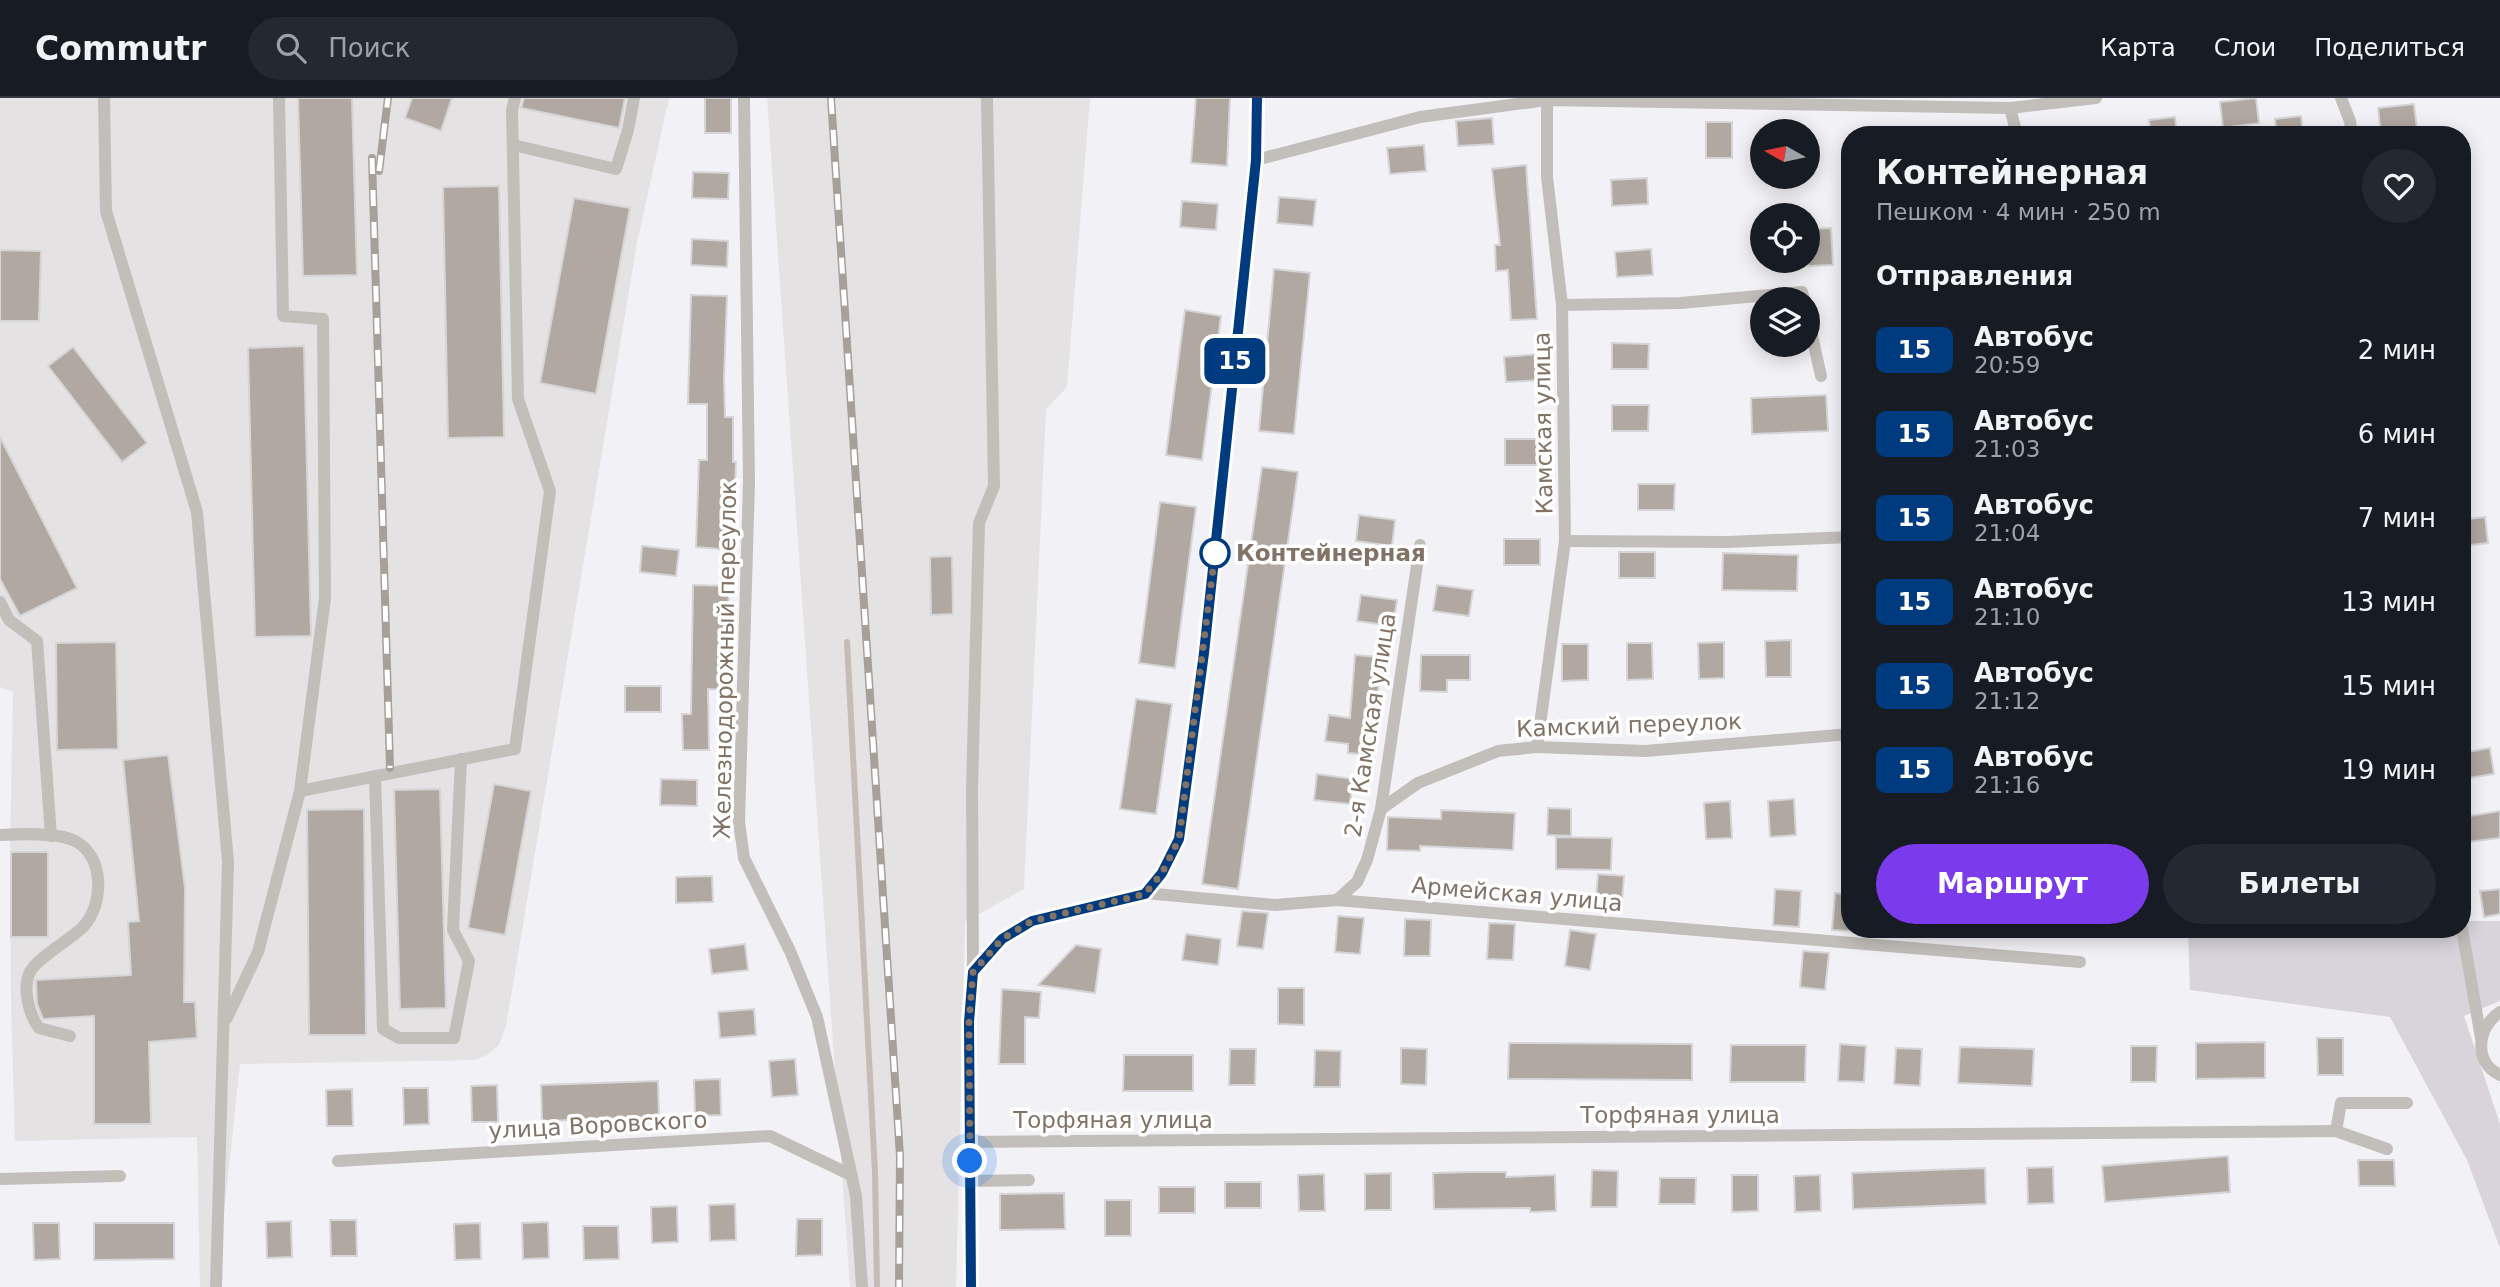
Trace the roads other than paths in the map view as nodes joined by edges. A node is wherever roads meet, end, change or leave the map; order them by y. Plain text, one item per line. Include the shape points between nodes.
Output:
1 (104, 98) edge
2 (279, 98) edge
3 (515, 98) edge
4 (634, 98) edge
5 (744, 98) edge
6 (987, 98) edge
7 (1257, 98) edge
8 (2096, 98) edge
9 (2341, 98) edge
10 (1547, 99) edge
11 (1948, 103) edge
12 (2010, 108) junction
13 (2015, 126) edge
14 (2351, 126) edge
15 (513, 145) junction
16 (1256, 160) junction
17 (1750, 297) edge
18 (1562, 305) junction
19 (1817, 357) edge
20 (1821, 376) dead end
21 (1841, 537) edge
22 (1565, 541) junction
23 (1420, 545) dead end
24 (0, 602) edge
25 (1841, 735) edge
26 (1537, 747) junction
27 (461, 759) junction
28 (375, 776) junction
29 (300, 791) junction
30 (1381, 809) junction
31 (0, 835) edge
32 (51, 836) junction
33 (1145, 894) junction
34 (1337, 900) junction
35 (2464, 938) edge
36 (2080, 962) dead end
37 (973, 972) junction
38 (2500, 1012) edge
39 (223, 1024) junction
40 (70, 1036) dead end
41 (2481, 1038) junction
42 (2500, 1075) edge
43 (2407, 1103) dead end
44 (2336, 1131) junction
45 (970, 1142) junction
46 (2387, 1149) dead end
47 (338, 1161) dead end
48 (851, 1175) junction
49 (120, 1176) dead end
50 (0, 1179) edge
51 (1029, 1180) dead end
52 (970, 1181) junction
53 (216, 1287) edge
54 (862, 1287) edge
55 (971, 1287) edge

1 - 39 street via 106,211 197,512 228,862
2 - 29 street via 284,316 323,319 325,598
3 - 15 street
4 - 15 street via 616,169
5 - 48 street, Железнодорожный переулок via 749,482 739,822 744,858 817,1017
6 - 37 street via 994,486 979,523
7 - 16 street
8 - 12 street
9 - 14 street
10 - 11 street
10 - 16 street via 1420,117
10 - 18 street, Камская улица via 1547,177
11 - 12 street
12 - 13 street
15 - 27 street via 517,399 551,491 515,749
16 - 33 street via 1204,653 1179,839
17 - 18 street
18 - 22 street, Камская улица
19 - 20 street
21 - 22 street
22 - 26 street, Камская улица
23 - 30 street, 2-я Камская улица
24 - 32 street via 9,620 37,641
25 - 26 street, Камский переулок via 1645,751
26 - 30 street, Камский переулок via 1498,751 1418,783
27 - 28 street
27 - 28 street via 453,930 468,961 454,1038 399,1038 383,1029
28 - 29 street
29 - 39 street via 258,952
30 - 34 street, 2-я Камская улица via 1357,882
31 - 32 street
32 - 40 street via 75,841 86,849 98,877 96,903 86,923 33,967 27,981 32,1019 39,1028
33 - 34 street, Армейская улица via 1275,905
33 - 37 street, Армейская улица via 1032,921 1002,939
34 - 36 street, Армейская улица
35 - 41 street
37 - 45 street
38 - 41 street
39 - 53 street
41 - 42 street via 2486,1063
43 - 44 street via 2341,1103
44 - 45 street, Торфяная улица
44 - 46 street, Торфяная улица
45 - 52 street
47 - 48 street, улица Воровского via 770,1136
48 - 54 street, Железнодорожный переулок
49 - 50 street
51 - 52 street
52 - 55 street

